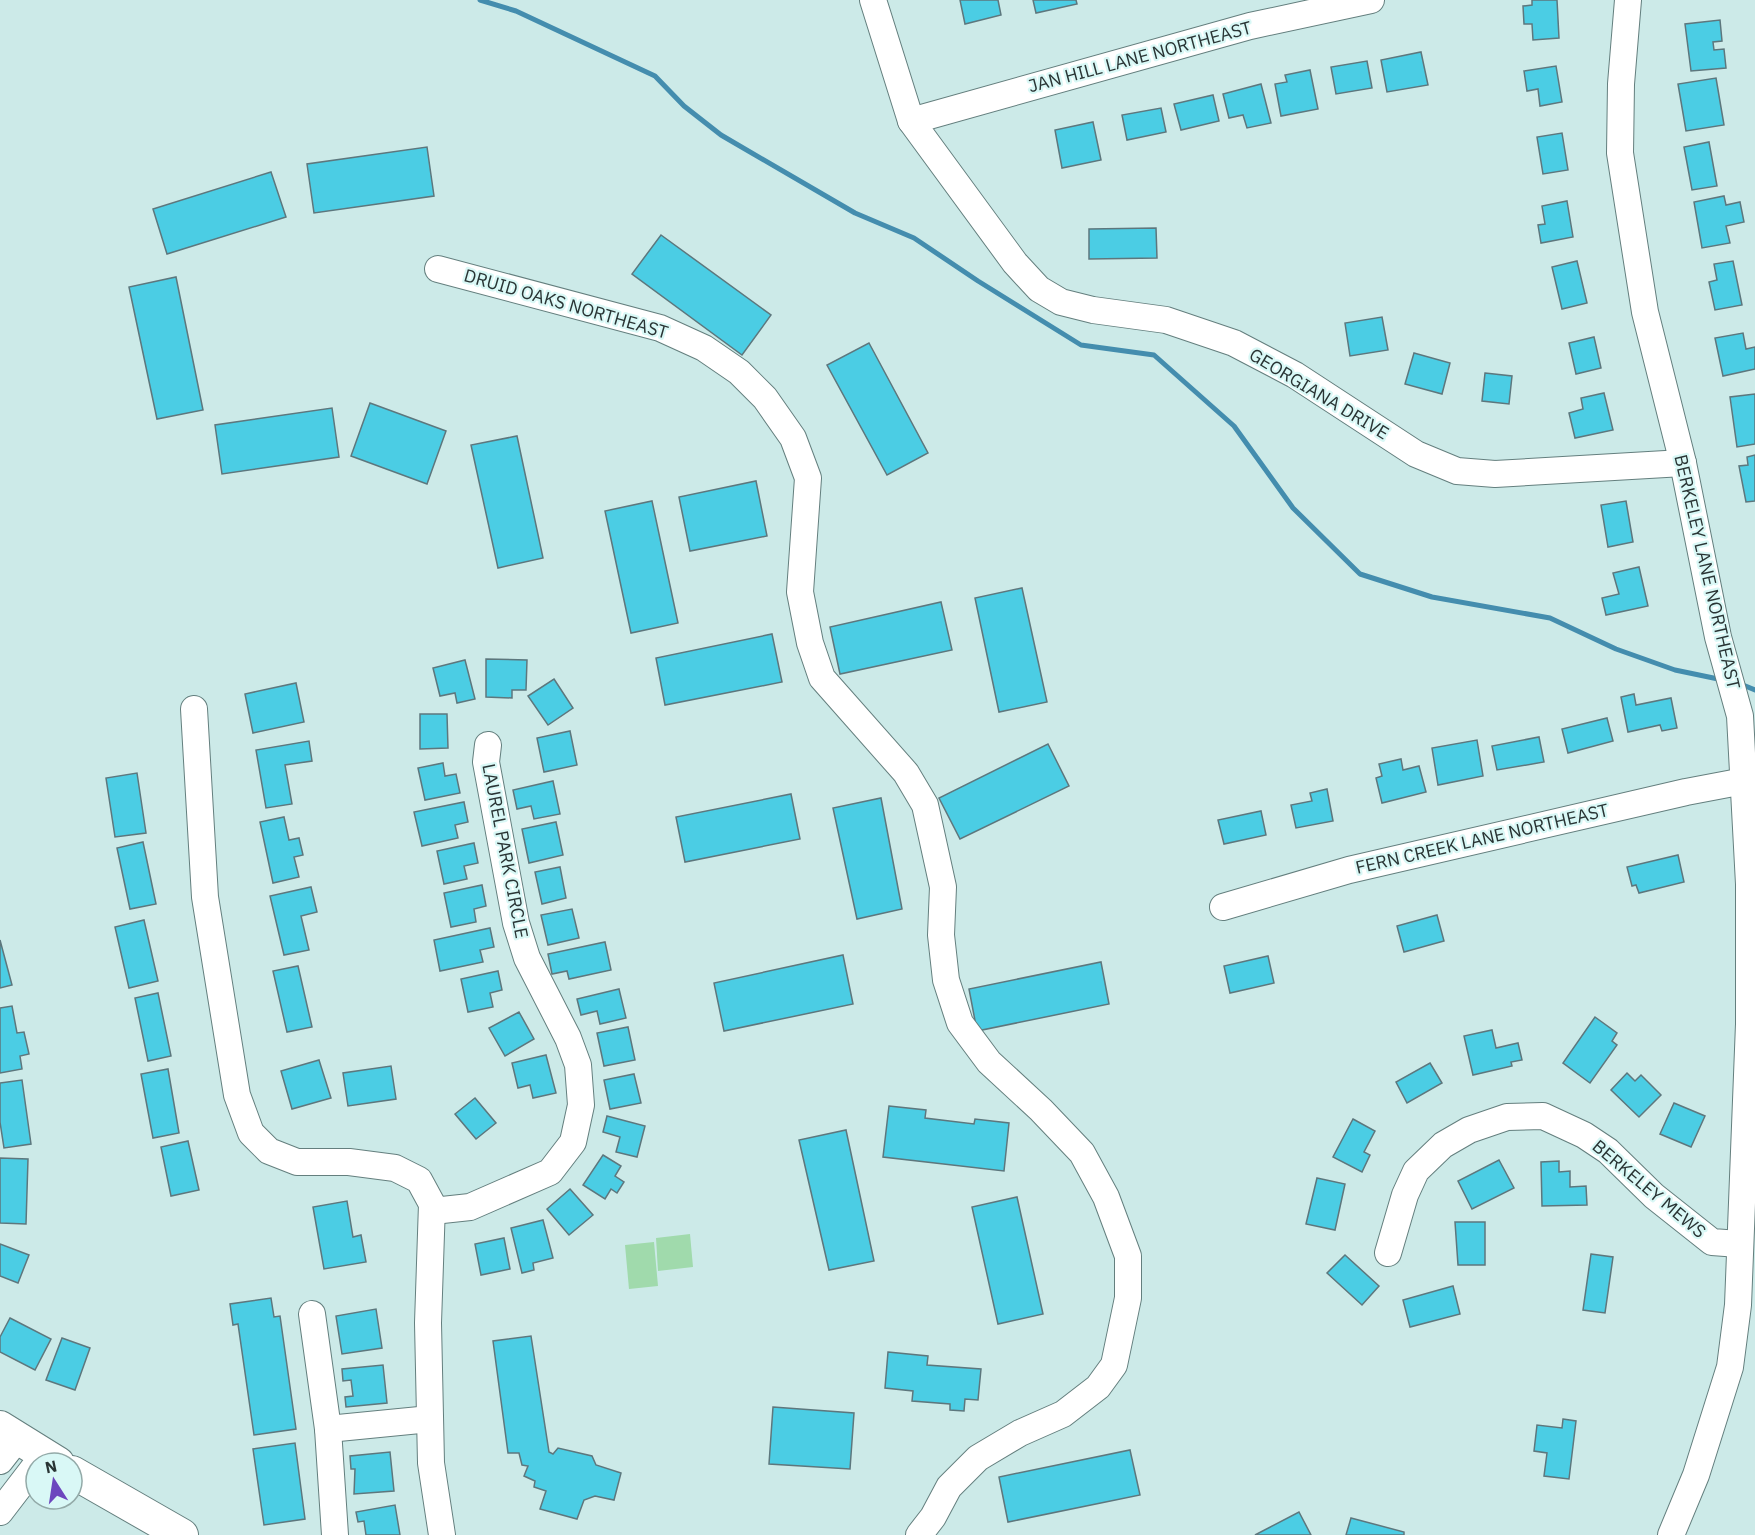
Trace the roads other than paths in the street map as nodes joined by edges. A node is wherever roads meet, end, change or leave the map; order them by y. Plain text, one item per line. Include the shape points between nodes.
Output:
1 (873, 0) edge
2 (1371, 0) edge
3 (1628, 0) edge
4 (911, 121) junction
5 (438, 269) dead end
6 (1683, 463) junction
7 (194, 709) dead end
8 (488, 745) dead end
9 (1744, 782) junction
10 (1223, 907) dead end
11 (433, 1211) junction
12 (1739, 1244) junction
13 (1388, 1253) dead end
14 (312, 1314) dead end
15 (430, 1419) junction
16 (328, 1429) junction
17 (6, 1442) edge
18 (24, 1451) edge
19 (84, 1479) edge
20 (24, 1484) edge
21 (0, 1512) edge
22 (182, 1535) edge
23 (336, 1535) edge
24 (442, 1535) edge
25 (919, 1535) edge
26 (1671, 1535) edge

1 - 4 street, GEORGIANA DRIVE
2 - 4 street, JAN HILL LANE NORTHEAST via 1251,26
3 - 6 street, BERKELEY LANE NORTHEAST via 1620,153 1645,312
4 - 6 street, GEORGIANA DRIVE via 1015,263 1039,289 1061,302 1166,320 1234,343 1295,375 1416,454 1457,471 1495,474
5 - 25 street, DRUID OAKS NORTHEAST via 660,328 704,348 739,372 765,398 793,438 808,478 800,592 822,678 906,773 925,805 943,887 946,980 960,1023 989,1062 1082,1153 1106,1197 1128,1257 1128,1298 1114,1365 1098,1387 1063,1414 978,1458 949,1486
6 - 9 street, BERKELEY LANE NORTHEAST via 1718,637 1740,717
7 - 11 street via 205,897 237,1095 251,1133 269,1151 297,1162 349,1162 395,1168 419,1180
8 - 11 street, LAUREL PARK CIRCLE via 486,762 516,922 527,958 578,1065 580,1105 573,1142 550,1172 470,1207
9 - 10 street, FERN CREEK LANE NORTHEAST via 1349,870
9 - 12 street, BERKELEY LANE NORTHEAST via 1749,1024
11 - 15 street via 428,1323
12 - 13 street, BERKELEY MEWS via 1712,1242 1654,1196 1608,1151 1543,1116 1507,1117 1469,1130 1443,1145 1416,1171
12 - 26 street, BERKELEY LANE NORTHEAST via 1738,1305 1730,1366 1696,1475
14 - 16 street
15 - 16 street
15 - 24 street via 431,1463
16 - 23 street
17 - 18 main road
19 - 22 main road
20 - 21 street

